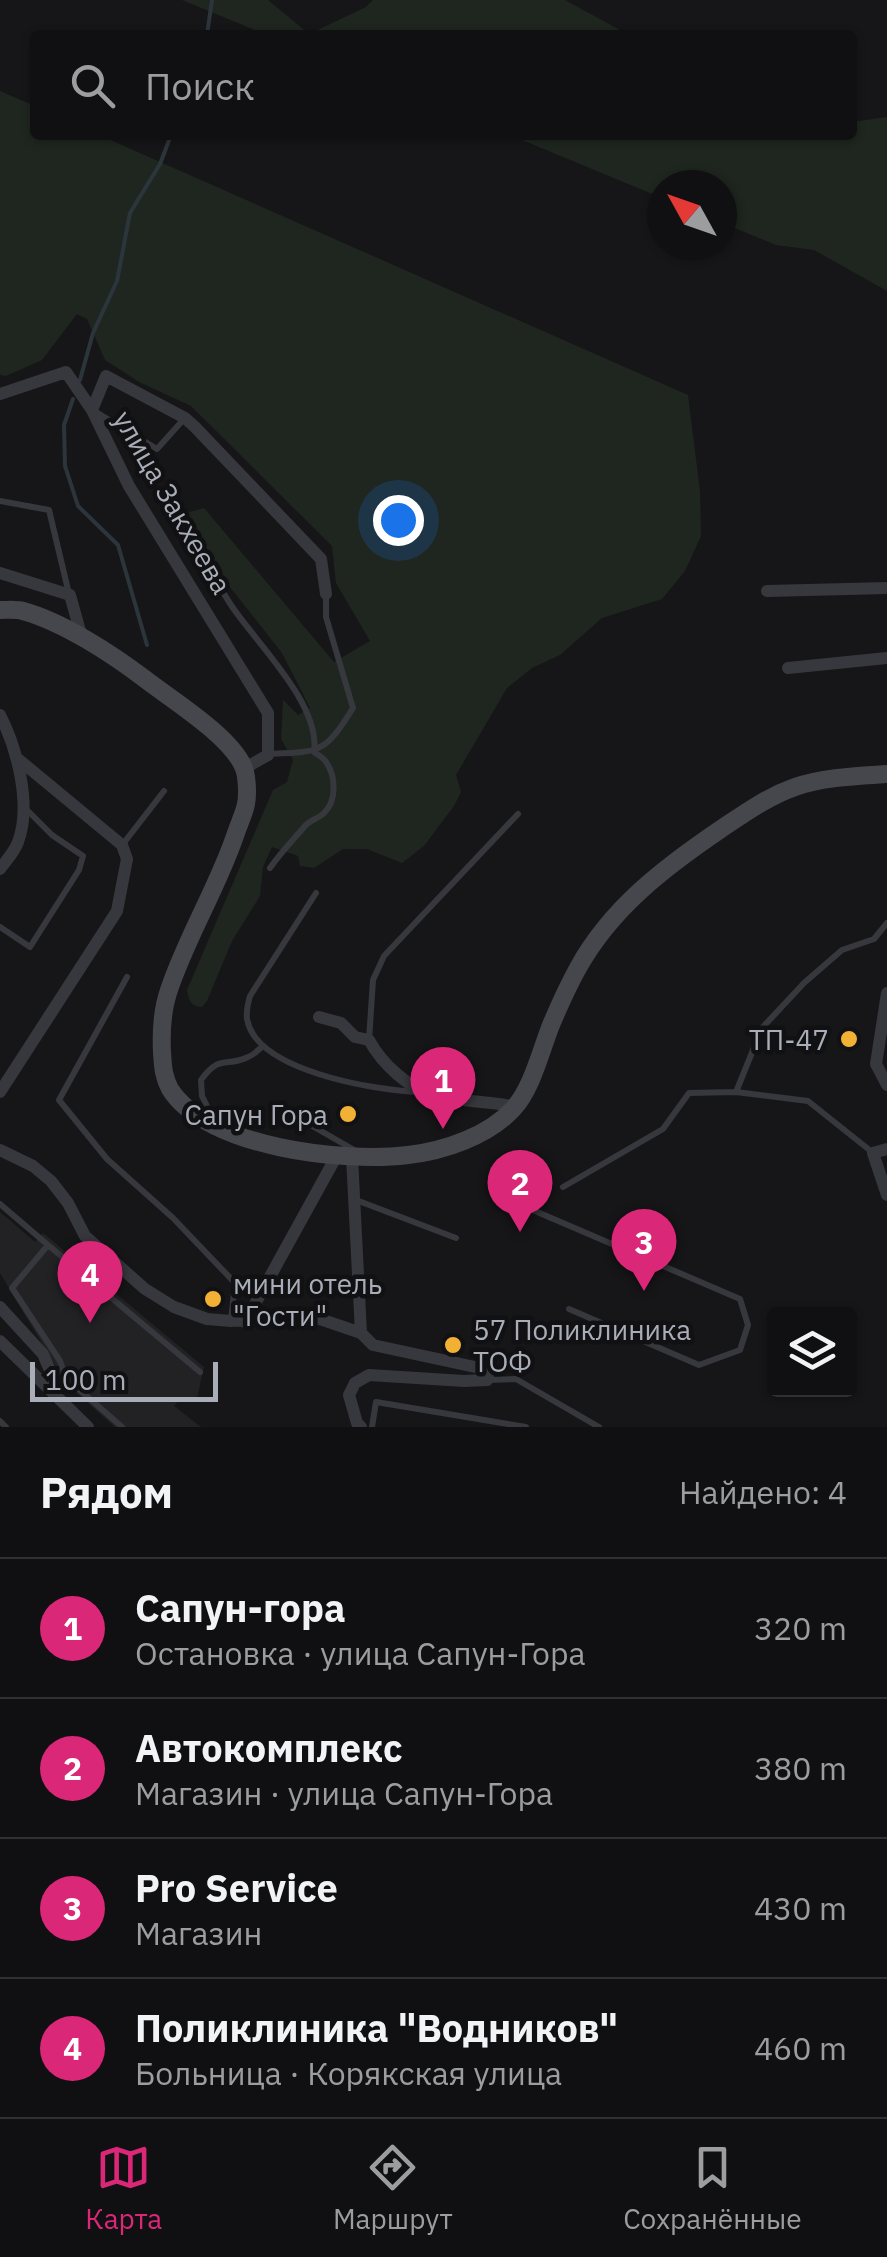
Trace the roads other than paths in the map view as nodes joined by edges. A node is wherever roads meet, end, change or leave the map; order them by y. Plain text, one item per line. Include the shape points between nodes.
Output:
1 (0, 394) edge
2 (92, 410) junction
3 (185, 418) junction
4 (0, 501) edge
5 (174, 521) dead end
6 (0, 574) edge
7 (887, 588) edge
8 (768, 592) dead end
9 (326, 594) joint
10 (70, 595) junction
11 (0, 610) edge
12 (82, 639) junction
13 (887, 658) edge
14 (788, 668) dead end
15 (0, 715) edge
16 (314, 752) junction
17 (268, 754) junction
18 (18, 759) junction
19 (245, 768) junction
20 (887, 774) edge
21 (164, 790) dead end
22 (24, 806) junction
23 (518, 814) dead end
24 (122, 845) junction
25 (270, 868) dead end
26 (0, 869) edge
27 (316, 893) dead end
28 (887, 923) edge
29 (0, 927) edge
30 (127, 977) dead end
31 (887, 994) edge
32 (319, 1017) dead end
33 (369, 1040) junction
34 (263, 1046) junction
35 (881, 1062) edge
36 (887, 1085) edge
37 (0, 1092) edge
38 (736, 1092) junction
39 (428, 1093) junction
40 (516, 1107) junction
41 (300, 1119) dead end
42 (217, 1126) junction
43 (0, 1150) edge
44 (880, 1151) edge
45 (352, 1157) junction
46 (493, 1169) dead end
47 (563, 1187) dead end
48 (887, 1195) edge
49 (355, 1199) junction
50 (0, 1204) edge
51 (456, 1238) dead end
52 (48, 1245) junction
53 (0, 1308) edge
54 (569, 1309) dead end
55 (238, 1322) junction
56 (361, 1333) junction
57 (0, 1342) edge
58 (200, 1372) dead end
59 (53, 1376) junction
60 (487, 1380) junction
61 (0, 1421) edge
62 (6, 1427) edge
63 (88, 1427) edge
64 (122, 1427) edge
65 (361, 1427) edge
66 (372, 1427) edge
67 (526, 1427) edge
68 (599, 1427) edge

1 - 2 street via 66,372
2 - 3 lane via 157,449
2 - 3 street, улица Закхеева via 106,376
2 - 17 street, улица Закхеева via 129,486 268,713
3 - 9 street, улица Закхеева via 321,558
4 - 10 lane via 49,510
5 - 16 lane via 279,666 316,738
6 - 10 street
7 - 8 street
9 - 16 lane via 326,617 353,708 334,739
10 - 12 street
11 - 12 main road via 21,610
12 - 19 main road via 210,729
13 - 14 street
15 - 18 street
16 - 17 lane
16 - 25 lane via 326,761 333,799
17 - 19 street
18 - 22 street
18 - 24 street
19 - 42 main road via 246,803 230,852 184,950 162,1018 167,1083 189,1109
20 - 40 main road via 799,786 762,801 633,896 578,968
21 - 24 lane
22 - 26 street via 18,842
22 - 29 lane via 83,856 30,947
23 - 33 lane via 384,956 373,980
24 - 37 street via 127,859 116,912
27 - 34 lane via 250,996 246,1016
28 - 38 lane via 874,940 842,950 762,1028
30 - 55 lane via 59,1100 107,1160 235,1284
31 - 35 street
32 - 33 street
33 - 39 street via 396,1072
34 - 39 lane via 313,1074
34 - 42 lane via 246,1059 212,1066 201,1080
35 - 36 street
38 - 44 lane via 808,1101
38 - 47 lane via 689,1094 663,1129
39 - 40 street
40 - 45 main road via 466,1141 408,1156
41 - 45 lane
42 - 45 main road via 257,1142
43 - 55 street via 52,1181 85,1236 145,1289 174,1307
44 - 48 street
45 - 49 street
45 - 55 street
46 - 54 lane via 499,1190 528,1208 740,1300 748,1325 740,1350 700,1365
49 - 51 lane
49 - 56 street
50 - 52 lane
52 - 58 lane
52 - 59 lane via 12,1288 60,1361
53 - 59 street via 43,1354
55 - 56 street via 300,1316
56 - 60 street via 373,1345 489,1370
57 - 59 street
59 - 63 street
59 - 64 lane via 66,1378
60 - 65 street via 369,1374 349,1395
60 - 68 lane via 516,1379
61 - 62 lane
66 - 67 lane via 376,1402

